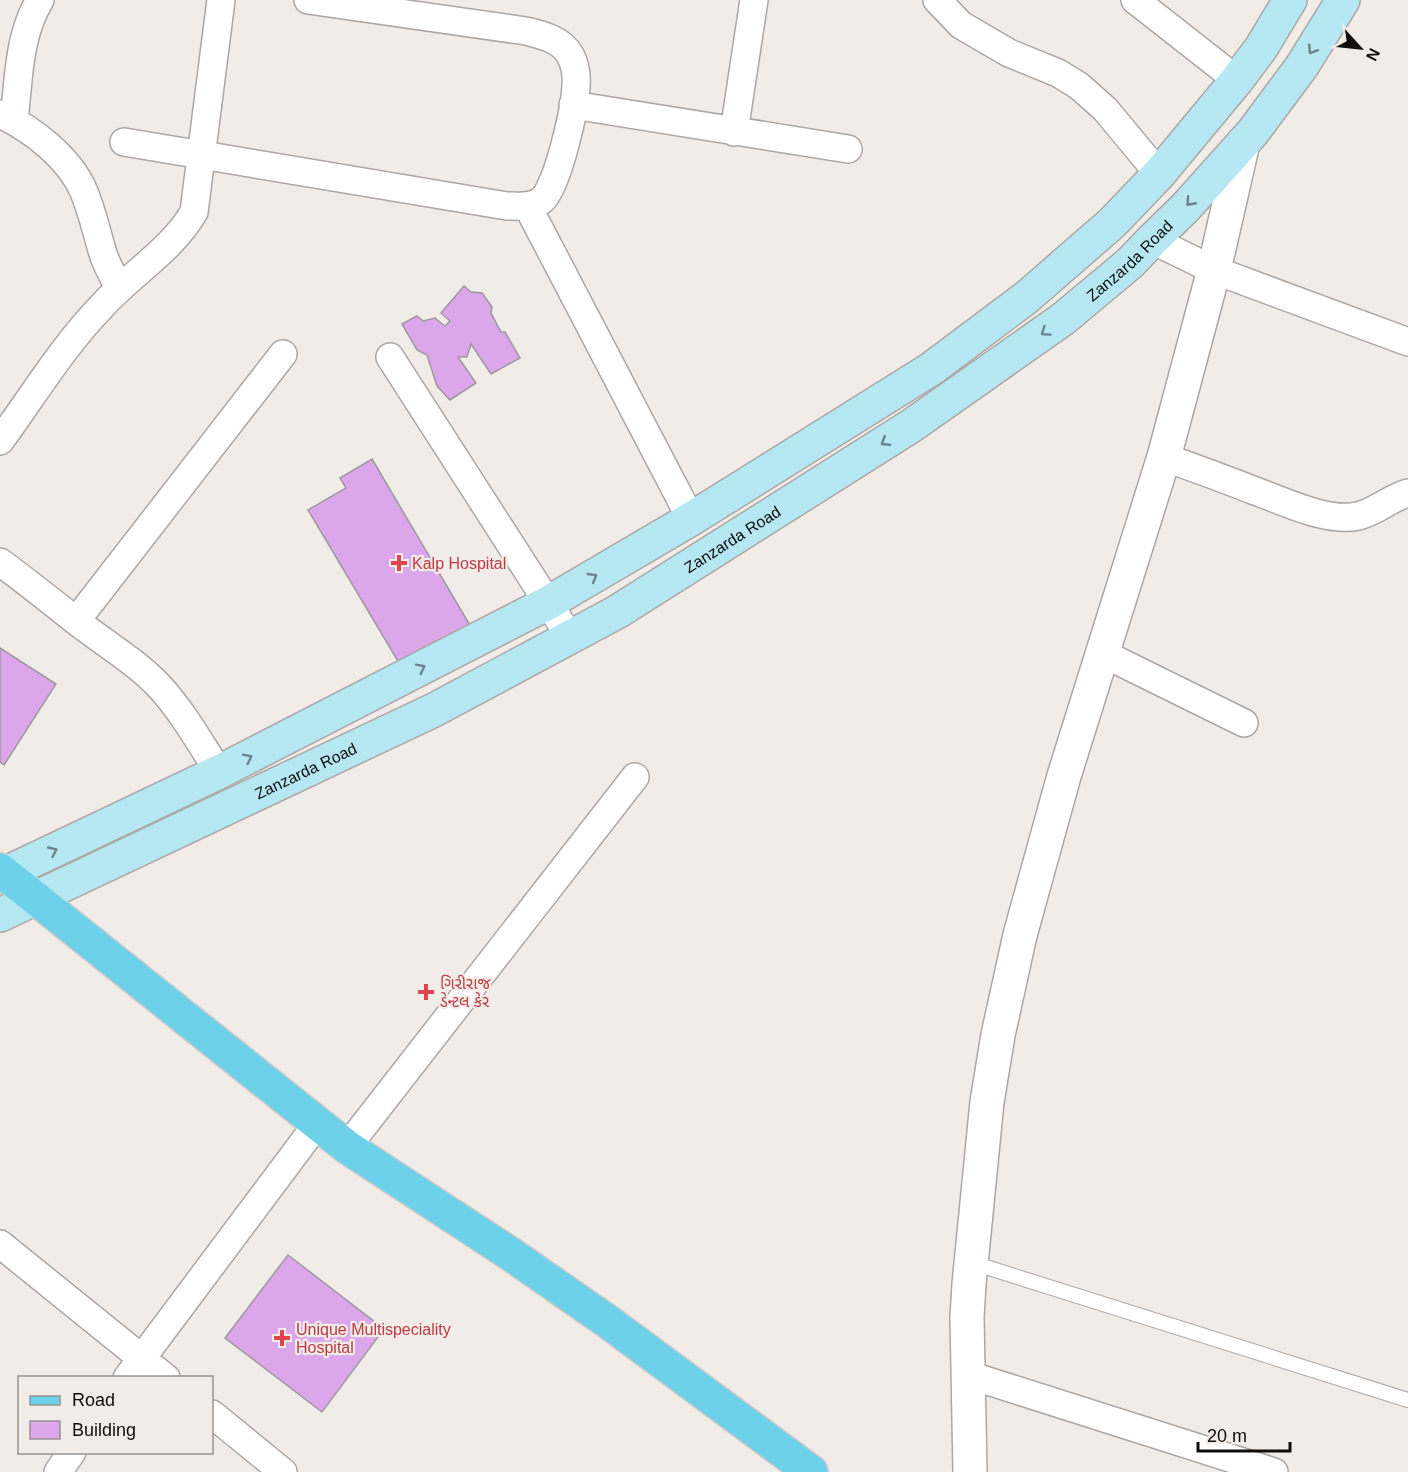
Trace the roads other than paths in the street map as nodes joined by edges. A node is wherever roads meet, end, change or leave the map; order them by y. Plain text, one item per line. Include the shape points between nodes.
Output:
1 (40, 0) edge
2 (221, 0) edge
3 (308, 0) edge
4 (754, 0) edge
5 (937, 0) edge
6 (1135, 0) edge
7 (1290, 0) edge
8 (1343, 0) edge
9 (372, 4) edge
10 (1238, 80) junction
11 (573, 105) junction
12 (7, 117) edge
13 (734, 132) junction
14 (124, 142) dead end
15 (1243, 143) junction
16 (848, 149) dead end
17 (201, 156) junction
18 (1159, 174) junction
19 (528, 207) junction
20 (1152, 240) junction
21 (1214, 270) junction
22 (119, 288) junction
23 (1408, 342) edge
24 (283, 354) dead end
25 (390, 357) dead end
26 (0, 441) edge
27 (1164, 457) junction
28 (1408, 493) edge
29 (691, 519) junction
30 (0, 562) edge
31 (548, 603) junction
32 (76, 621) junction
33 (570, 638) junction
34 (1104, 654) junction
35 (1244, 723) dead end
36 (219, 772) junction
37 (635, 777) dead end
38 (2, 873) edge
39 (36, 899) junction
40 (0, 915) edge
41 (317, 1124) junction
42 (347, 1147) junction
43 (0, 1244) edge
44 (973, 1263) junction
45 (134, 1368) edge
46 (969, 1375) junction
47 (162, 1376) edge
48 (1408, 1400) edge
49 (213, 1415) edge
50 (71, 1454) edge
51 (58, 1472) edge
52 (283, 1472) edge
53 (811, 1472) edge
54 (970, 1472) edge
55 (1274, 1472) edge

1 - 12 street via 23,40
2 - 17 street
3 - 9 street
4 - 13 street
5 - 18 street via 961,25 984,39 1079,86 1105,110
6 - 10 street
7 - 10 main road
8 -> 15 main road, Zanzarda Road via 1280,98
9 - 11 street via 548,37 570,55 575,69
10 - 18 main road
11 - 13 street
11 - 19 street via 555,181 541,201
12 - 22 street via 47,145 83,189 102,251
13 - 16 street
14 - 17 street
15 -> 20 main road, Zanzarda Road
15 - 21 street
17 - 19 street
17 - 22 street via 194,212 186,227
18 - 29 main road via 1112,223 1027,297 931,369
19 - 29 street
20 - 21 street
20 -> 33 main road, Zanzarda Road via 1063,320 911,426
21 - 23 street
21 - 27 street
22 - 26 street via 80,330
24 - 32 street
25 - 31 street
27 - 28 street via 1338,518 1357,516
27 - 34 street
31 -> 29 main road
30 - 32 street
31 - 33 street
36 -> 31 main road
32 - 36 street via 137,664 160,687
33 - 39 main road, Zanzarda Road via 434,710
34 - 35 street
34 - 44 street via 1064,777 1020,935 998,1035 987,1102
38 -> 36 main road
37 - 42 street
38 - 39 main road
39 - 40 main road, Zanzarda Road
39 - 41 main road
41 - 42 main road
41 - 45 street
42 - 53 main road via 608,1321
43 - 45 street
44 - 46 street via 967,1317
44 - 48 lane
45 - 47 street
46 - 54 street
46 - 55 street
49 - 52 street
50 - 51 street

